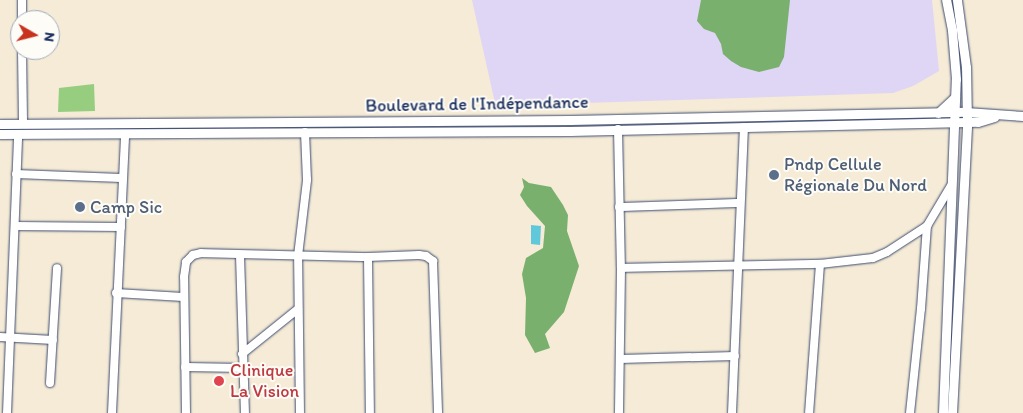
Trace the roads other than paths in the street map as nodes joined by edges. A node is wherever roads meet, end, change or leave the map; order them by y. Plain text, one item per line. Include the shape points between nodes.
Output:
1 (946, 0) edge
2 (958, 0) edge
3 (22, 60) edge
4 (955, 97) junction
5 (938, 113) junction
6 (1023, 116) edge
7 (955, 117) junction
8 (966, 117) junction
9 (0, 124) edge
10 (23, 124) junction
11 (744, 126) junction
12 (618, 129) junction
13 (305, 132) junction
14 (0, 134) edge
15 (18, 134) junction
16 (125, 134) junction
17 (16, 174) junction
18 (121, 178) dead end
19 (952, 183) junction
20 (740, 203) junction
21 (619, 207) junction
22 (15, 226) junction
23 (927, 226) junction
24 (121, 227) junction
25 (240, 255) junction
26 (298, 256) junction
27 (368, 257) junction
28 (739, 264) junction
29 (820, 264) junction
30 (57, 268) dead end
31 (621, 268) junction
32 (116, 293) junction
33 (183, 296) junction
34 (298, 309) junction
35 (0, 337) edge
36 (10, 338) junction
37 (53, 340) junction
38 (242, 354) junction
39 (735, 356) junction
40 (620, 359) junction
41 (185, 367) junction
42 (244, 368) junction
43 (50, 383) dead end
44 (7, 413) edge
45 (112, 413) edge
46 (186, 413) edge
47 (245, 413) edge
48 (300, 413) edge
49 (370, 413) edge
50 (438, 413) edge
51 (619, 413) edge
52 (732, 413) edge
53 (809, 413) edge
54 (910, 413) edge
55 (942, 413) edge
56 (952, 413) edge

1 - 4 main road via 954,53
2 - 8 main road via 966,67
3 - 10 street
4 - 5 main road
4 - 7 main road
5 - 7 main road, Boulevard de l'Indépendance
5 - 10 main road, Boulevard de l'Indépendance via 570,120
6 - 8 main road via 997,116 978,122
7 - 8 main road
7 - 11 main road, Boulevard de l'Indépendance
7 - 19 main road
8 - 56 main road
9 - 10 main road, Boulevard de l'Indépendance
11 - 12 main road, Boulevard de l'Indépendance
11 - 20 street
12 - 13 main road, Boulevard de l'Indépendance
12 - 21 street
13 - 16 main road, Boulevard de l'Indépendance
13 - 26 street via 307,180
14 - 15 main road, Boulevard de l'Indépendance
15 - 16 main road, Boulevard de l'Indépendance
15 - 17 street
16 - 24 street
17 - 18 street
17 - 22 street
19 - 23 street
19 - 55 main road
20 - 21 street
20 - 28 street
21 - 31 street
22 - 24 street
22 - 36 street
23 - 29 street via 873,258
23 - 54 street via 922,309
24 - 32 street
25 - 26 street
25 - 33 street via 193,255 186,262
25 - 38 street
26 - 27 street
26 - 34 street
27 - 49 street
27 - 50 street via 426,256 433,261
28 - 29 street
28 - 31 street
28 - 39 street
29 - 53 street
30 - 37 street
31 - 40 street
32 - 33 street
32 - 45 street
33 - 41 street
34 - 38 street
34 - 48 street
35 - 36 street
36 - 37 street
36 - 44 street
37 - 43 street
38 - 42 street
39 - 40 street
39 - 52 street
40 - 51 street
41 - 42 street
41 - 46 street
42 - 47 street

